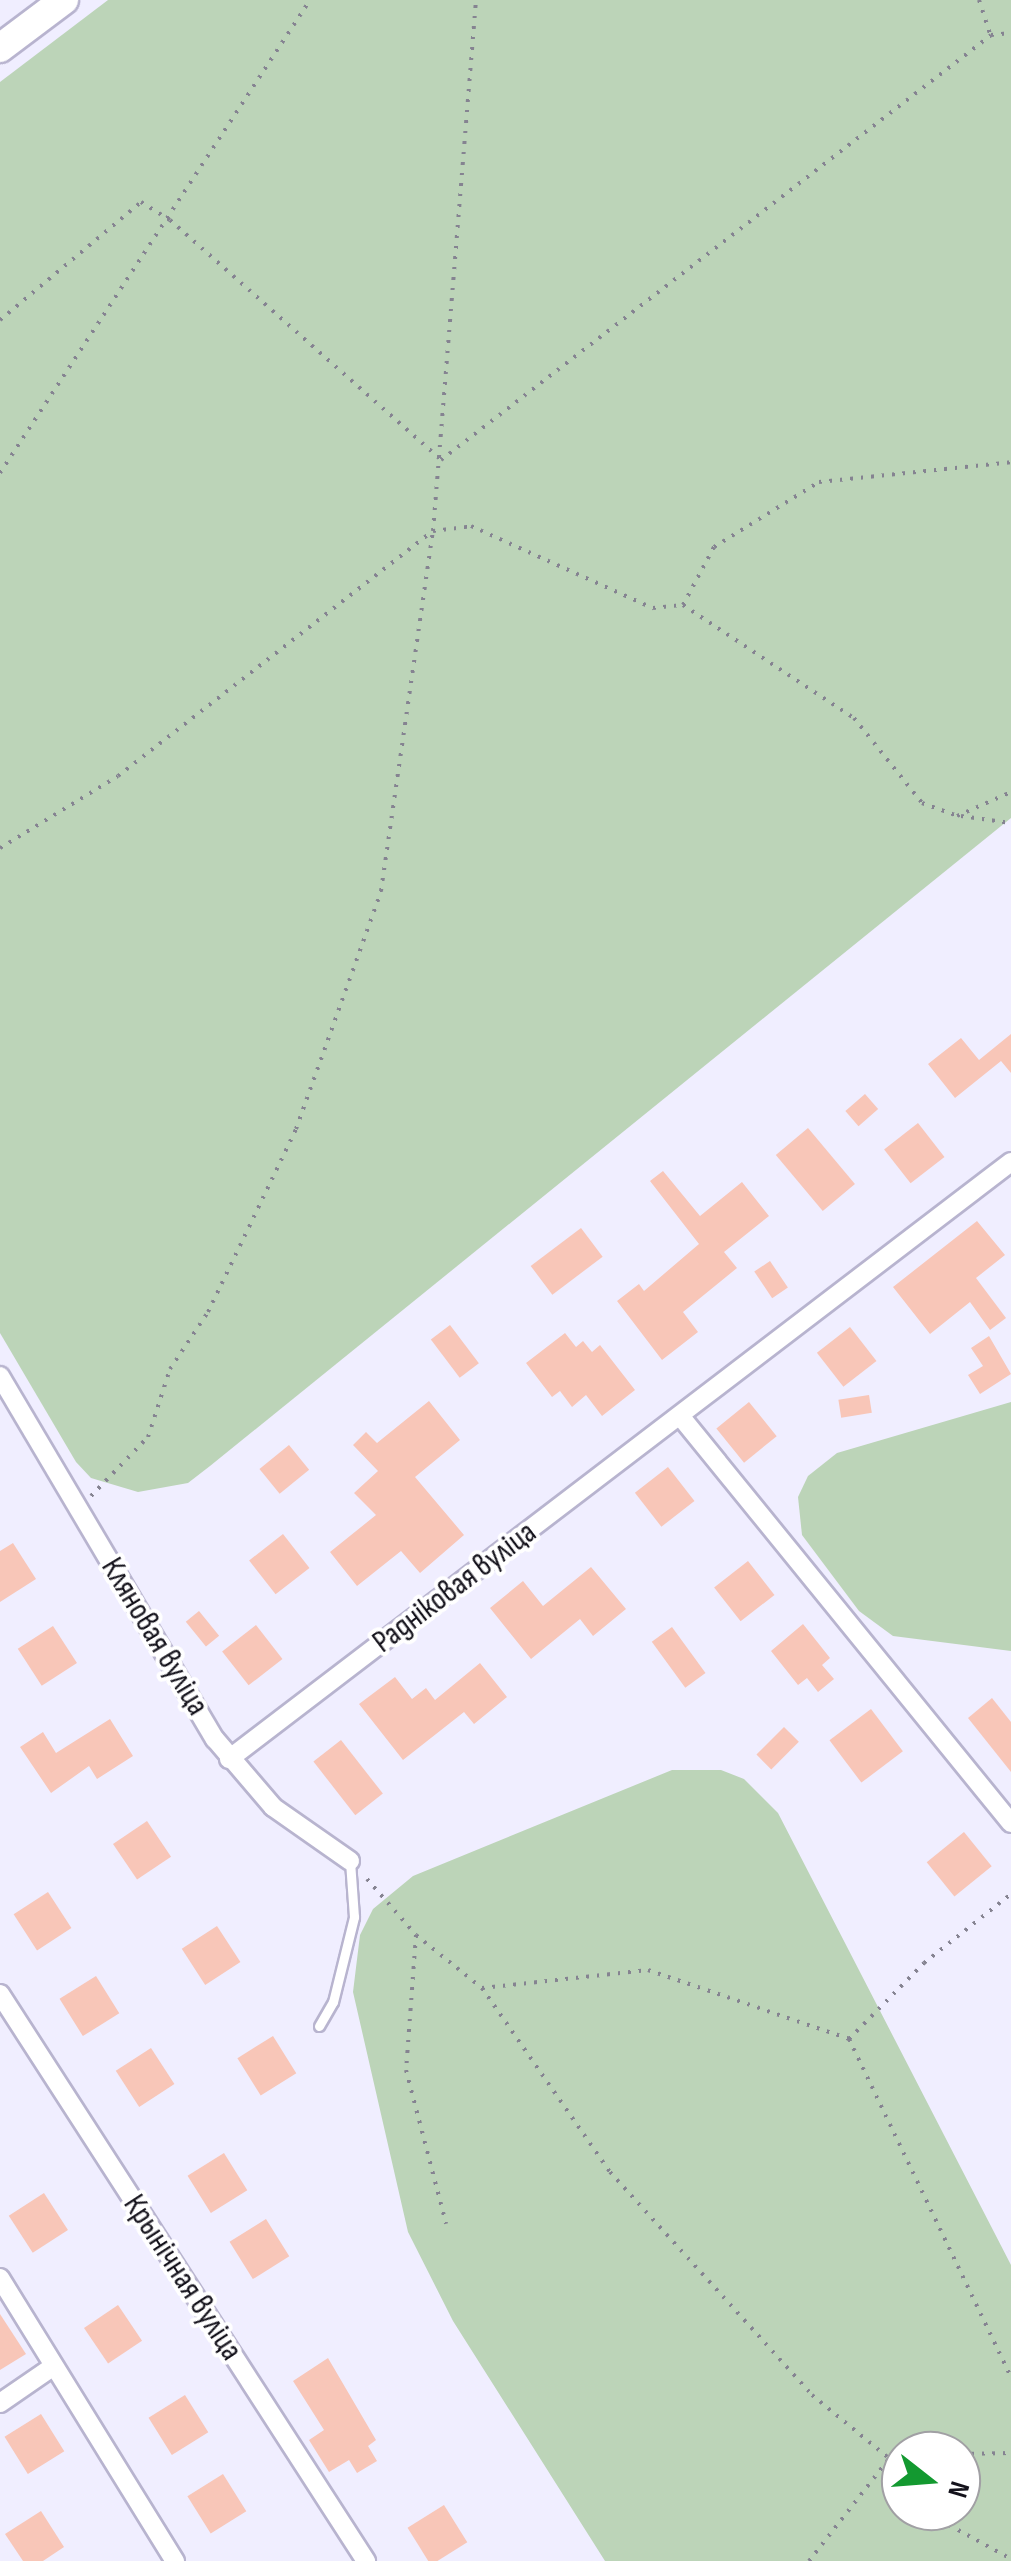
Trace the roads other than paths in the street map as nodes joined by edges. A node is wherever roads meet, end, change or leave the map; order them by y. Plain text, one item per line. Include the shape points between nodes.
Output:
1 (64, 0) edge
2 (0, 48) edge
3 (1011, 1162) edge
4 (0, 1376) edge
5 (681, 1417) junction
6 (229, 1759) junction
7 (1011, 1823) edge
8 (350, 1861) joint
9 (0, 1994) edge
10 (320, 2026) dead end
11 (0, 2278) edge
12 (51, 2368) junction
13 (0, 2403) edge
14 (175, 2561) edge
15 (366, 2561) edge

1 - 2 main road
3 - 5 street, Радніковая вуліца
4 - 6 street, Кляновая вуліца
5 - 6 street, Радніковая вуліца
5 - 7 street
6 - 8 street, Кляновая вуліца via 273,1807
8 - 10 lane via 354,1917 333,2002
9 - 15 street, Крынічная вуліца
11 - 12 street
12 - 13 street
12 - 14 street

